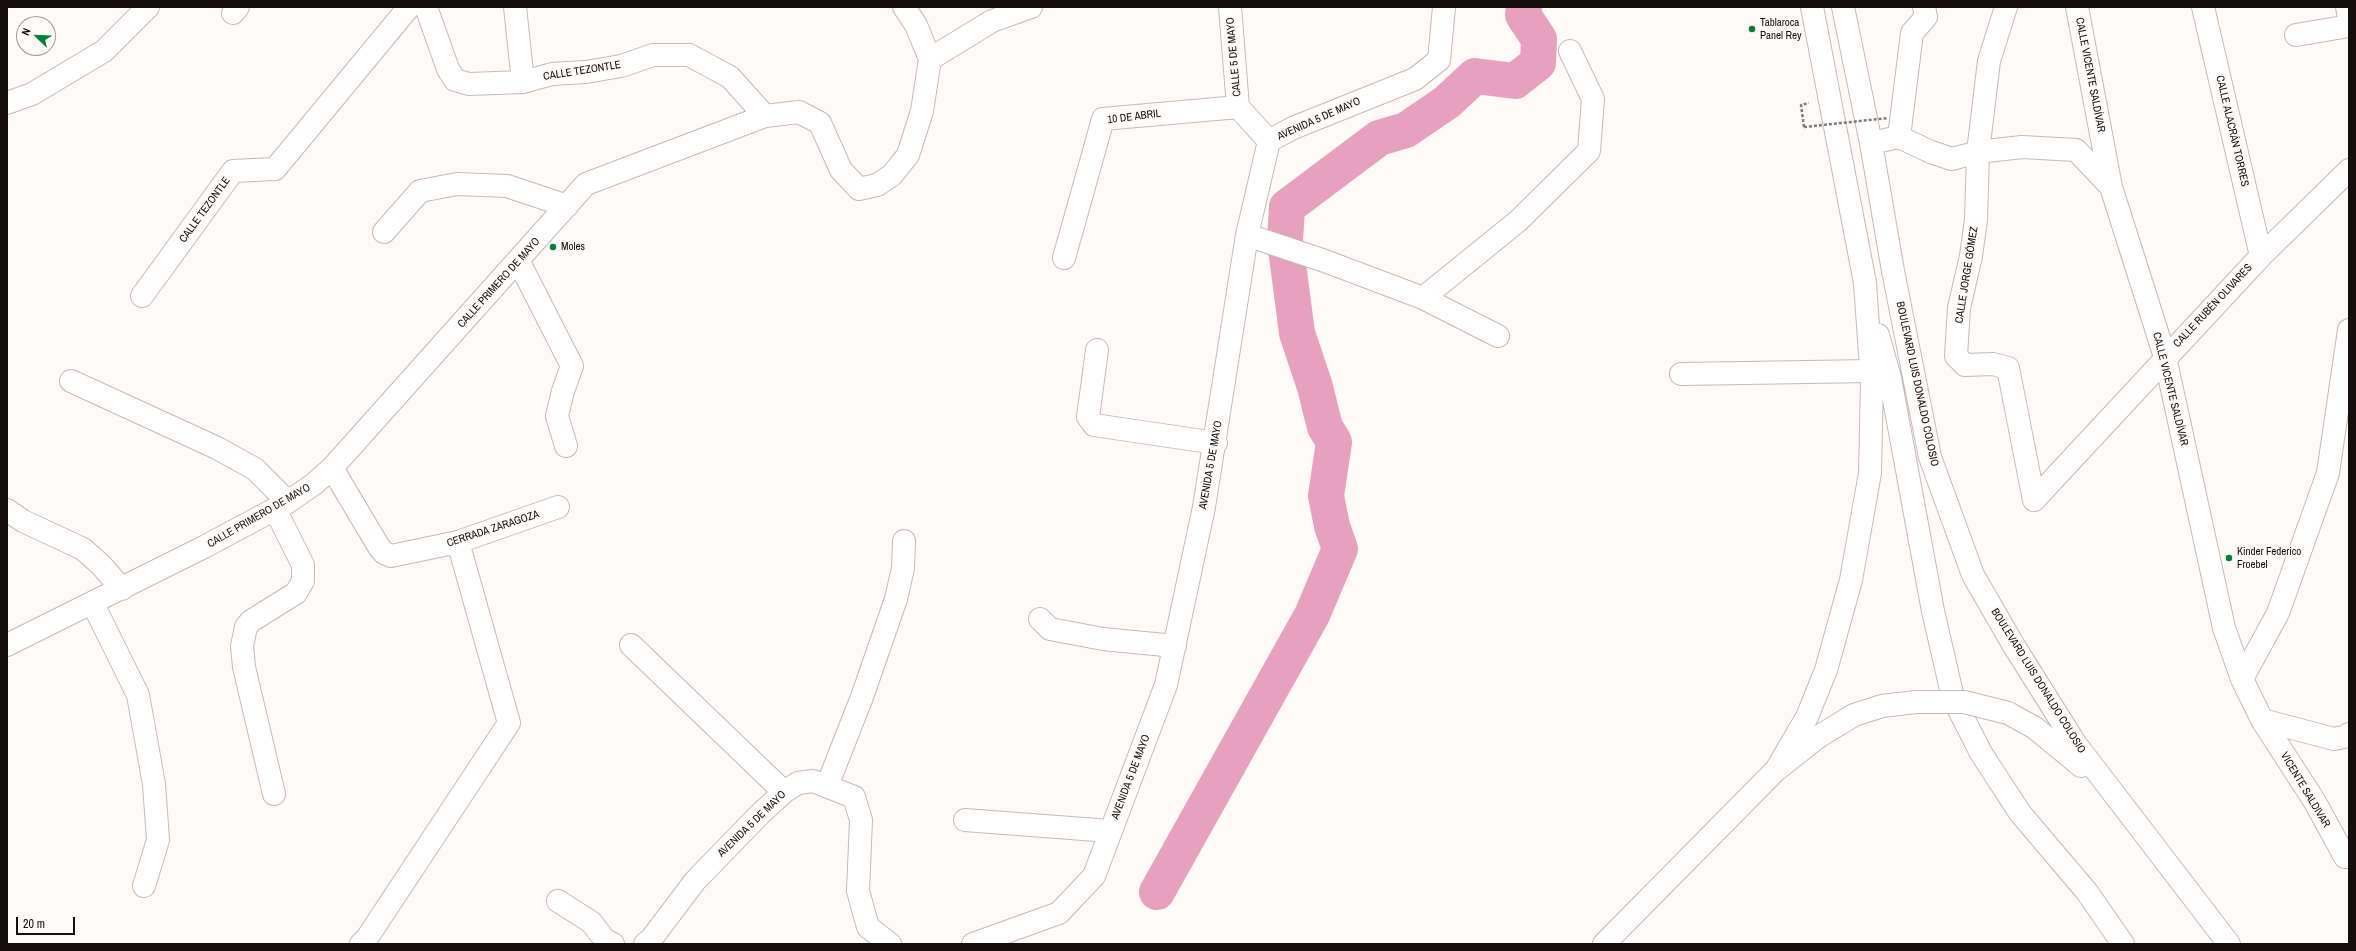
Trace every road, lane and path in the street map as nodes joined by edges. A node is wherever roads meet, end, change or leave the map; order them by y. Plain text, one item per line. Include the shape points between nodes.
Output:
1 (148, 7) edge
2 (409, 7) edge
3 (426, 7) edge
4 (515, 7) edge
5 (904, 7) edge
6 (1031, 7) edge
7 (1230, 7) edge
8 (1444, 7) edge
9 (1812, 7) edge
10 (1843, 7) edge
11 (2006, 7) edge
12 (2077, 7) edge
13 (2203, 7) edge
14 (2347, 7) edge
15 (1925, 12) edge
16 (2349, 18) edge
17 (2349, 26) edge
18 (2296, 35) dead end
19 (1570, 51) dead end
20 (930, 59) junction
21 (523, 82) junction
22 (7, 103) edge
23 (1238, 107) junction
24 (765, 116) junction
25 (1804, 127) dead end
26 (1894, 128) junction
27 (1269, 141) junction
28 (1871, 143) junction
29 (1978, 152) junction
30 (2349, 170) edge
31 (2111, 187) junction
32 (567, 206) junction
33 (384, 232) dead end
34 (1248, 235) junction
35 (2261, 256) junction
36 (1064, 258) dead end
37 (519, 262) junction
38 (1864, 283) junction
39 (142, 296) dead end
40 (1423, 298) junction
41 (2349, 330) edge
42 (1498, 336) dead end
43 (1097, 350) dead end
44 (2165, 358) junction
45 (1871, 371) junction
46 (1681, 374) dead end
47 (71, 381) dead end
48 (1216, 443) junction
49 (566, 446) dead end
50 (332, 468) junction
51 (2034, 500) joint
52 (282, 505) junction
53 (558, 507) dead end
54 (7, 510) edge
55 (904, 541) dead end
56 (458, 542) junction
57 (122, 589) junction
58 (93, 604) junction
59 (1040, 619) dead end
60 (7, 645) edge
61 (632, 645) dead end
62 (1175, 646) junction
63 (2242, 679) junction
64 (2262, 720) junction
65 (2348, 735) edge
66 (1776, 770) junction
67 (827, 786) junction
68 (784, 792) junction
69 (274, 794) dead end
70 (2113, 795) junction
71 (965, 820) dead end
72 (1110, 831) junction
73 (2349, 857) edge
74 (144, 886) dead end
75 (558, 901) dead end
76 (361, 944) edge
77 (613, 944) edge
78 (645, 944) edge
79 (890, 944) edge
80 (973, 944) edge
81 (1604, 944) edge
82 (2123, 944) edge
83 (2228, 944) edge

1 - 22 main road via 104,51 32,94
2 - 39 main road, CALLE TEZONTLE via 275,169 233,171
3 - 21 main road, CALLE TEZONTLE via 448,69 455,80 469,84
4 - 21 main road
5 - 20 main road via 916,24
6 - 20 main road via 992,21
7 - 23 main road, CALLE 5 DE MAYO
8 - 27 main road, AVENIDA 5 DE MAYO via 1439,60 1415,79 1293,128
9 - 38 main road
10 - 28 main road, BOULEVARD LUIS DONALDO COLOSIO
11 - 29 main road, CALLE JORGE GÓMEZ via 1989,61
12 - 31 main road, CALLE VICENTE SALDÍVAR
13 - 35 main road, CALLE ALACRÁN TORRES
14 - 16 main road
15 - 26 main road via 1912,33
17 - 18 main road
19 - 40 main road via 1593,99 1589,151 1518,221
20 - 24 main road, CALLE PRIMERO DE MAYO via 922,111 908,154 892,175 877,185 859,189 841,170 820,123 799,112
21 - 24 main road, CALLE TEZONTLE via 552,74 621,66 653,55 689,54 730,77
23 - 27 main road
23 - 36 main road, 10 DE ABRIL via 1103,119
24 - 32 main road, CALLE PRIMERO DE MAYO via 586,184
25 - 26 path, bridge
26 - 28 main road
26 - 29 main road via 1931,152 1952,159
27 - 34 main road, AVENIDA 5 DE MAYO
28 - 70 main road, BOULEVARD LUIS DONALDO COLOSIO via 1893,271 1930,457 1973,575 2071,736
29 - 31 main road via 2022,147 2076,150
29 - 51 main road, CALLE JORGE GÓMEZ via 1976,220 1959,308 1956,356 1965,365 1994,364 2008,368
30 - 35 main road, CALLE RUBÉN OLIVARES
31 - 44 main road, CALLE VICENTE SALDÍVAR
32 - 33 main road via 507,186 458,184 420,190
32 - 37 main road, CALLE PRIMERO DE MAYO
34 - 40 main road
34 - 48 main road, AVENIDA 5 DE MAYO
35 - 44 main road, CALLE RUBÉN OLIVARES
37 - 49 main road via 572,366 562,391 557,416
37 - 50 main road, CALLE PRIMERO DE MAYO
38 - 45 main road
38 - 82 main road via 1890,378 1933,611 1953,698 1980,752 2020,813 2086,892
40 - 42 main road
41 - 63 main road via 2328,473 2278,613
43 - 48 main road via 1088,417 1094,425
44 - 51 main road, CALLE RUBÉN OLIVARES
44 - 63 main road, CALLE VICENTE SALDÍVAR via 2224,628
45 - 46 main road
45 - 66 main road via 1870,473 1851,580 1826,670 1807,717
47 - 52 main road via 217,448 255,469
48 - 62 main road, AVENIDA 5 DE MAYO
50 - 52 main road, CALLE PRIMERO DE MAYO via 314,484
50 - 56 main road, CERRADA ZARAGOZA via 384,553 391,556
52 - 57 main road, CALLE PRIMERO DE MAYO
52 - 69 main road via 303,565 303,581 296,593 251,621 246,627 242,646 244,667
53 - 56 main road, CERRADA ZARAGOZA
54 - 57 main road via 23,521 83,550 101,565
55 - 67 main road via 903,568 896,599 862,697
56 - 76 main road via 509,723
57 - 58 main road, CALLE PRIMERO DE MAYO
58 - 60 main road, CALLE PRIMERO DE MAYO
58 - 74 main road via 138,695 154,784 158,840
59 - 62 main road via 1050,629
61 - 68 main road
62 - 72 main road, AVENIDA 5 DE MAYO via 1166,685
63 - 64 main road, CALLE VICENTE SALDÍVAR
64 - 65 main road via 2334,739
64 - 73 main road, VICENTE SALDIVAR via 2345,857
66 - 70 main road, bridge via 1818,737 1854,715 1882,706 1916,702 1964,702 2008,713 2035,728 2061,747
66 - 81 main road
67 - 68 main road, AVENIDA 5 DE MAYO via 813,781 798,783
67 - 79 main road, AVENIDA 5 DE MAYO via 854,797 861,820 858,892 868,927
68 - 78 main road, AVENIDA 5 DE MAYO via 695,881
70 - 83 main road, BOULEVARD LUIS DONALDO COLOSIO
71 - 72 main road
72 - 80 main road, AVENIDA 5 DE MAYO via 1094,876 1059,913
75 - 77 main road via 591,922 605,940

